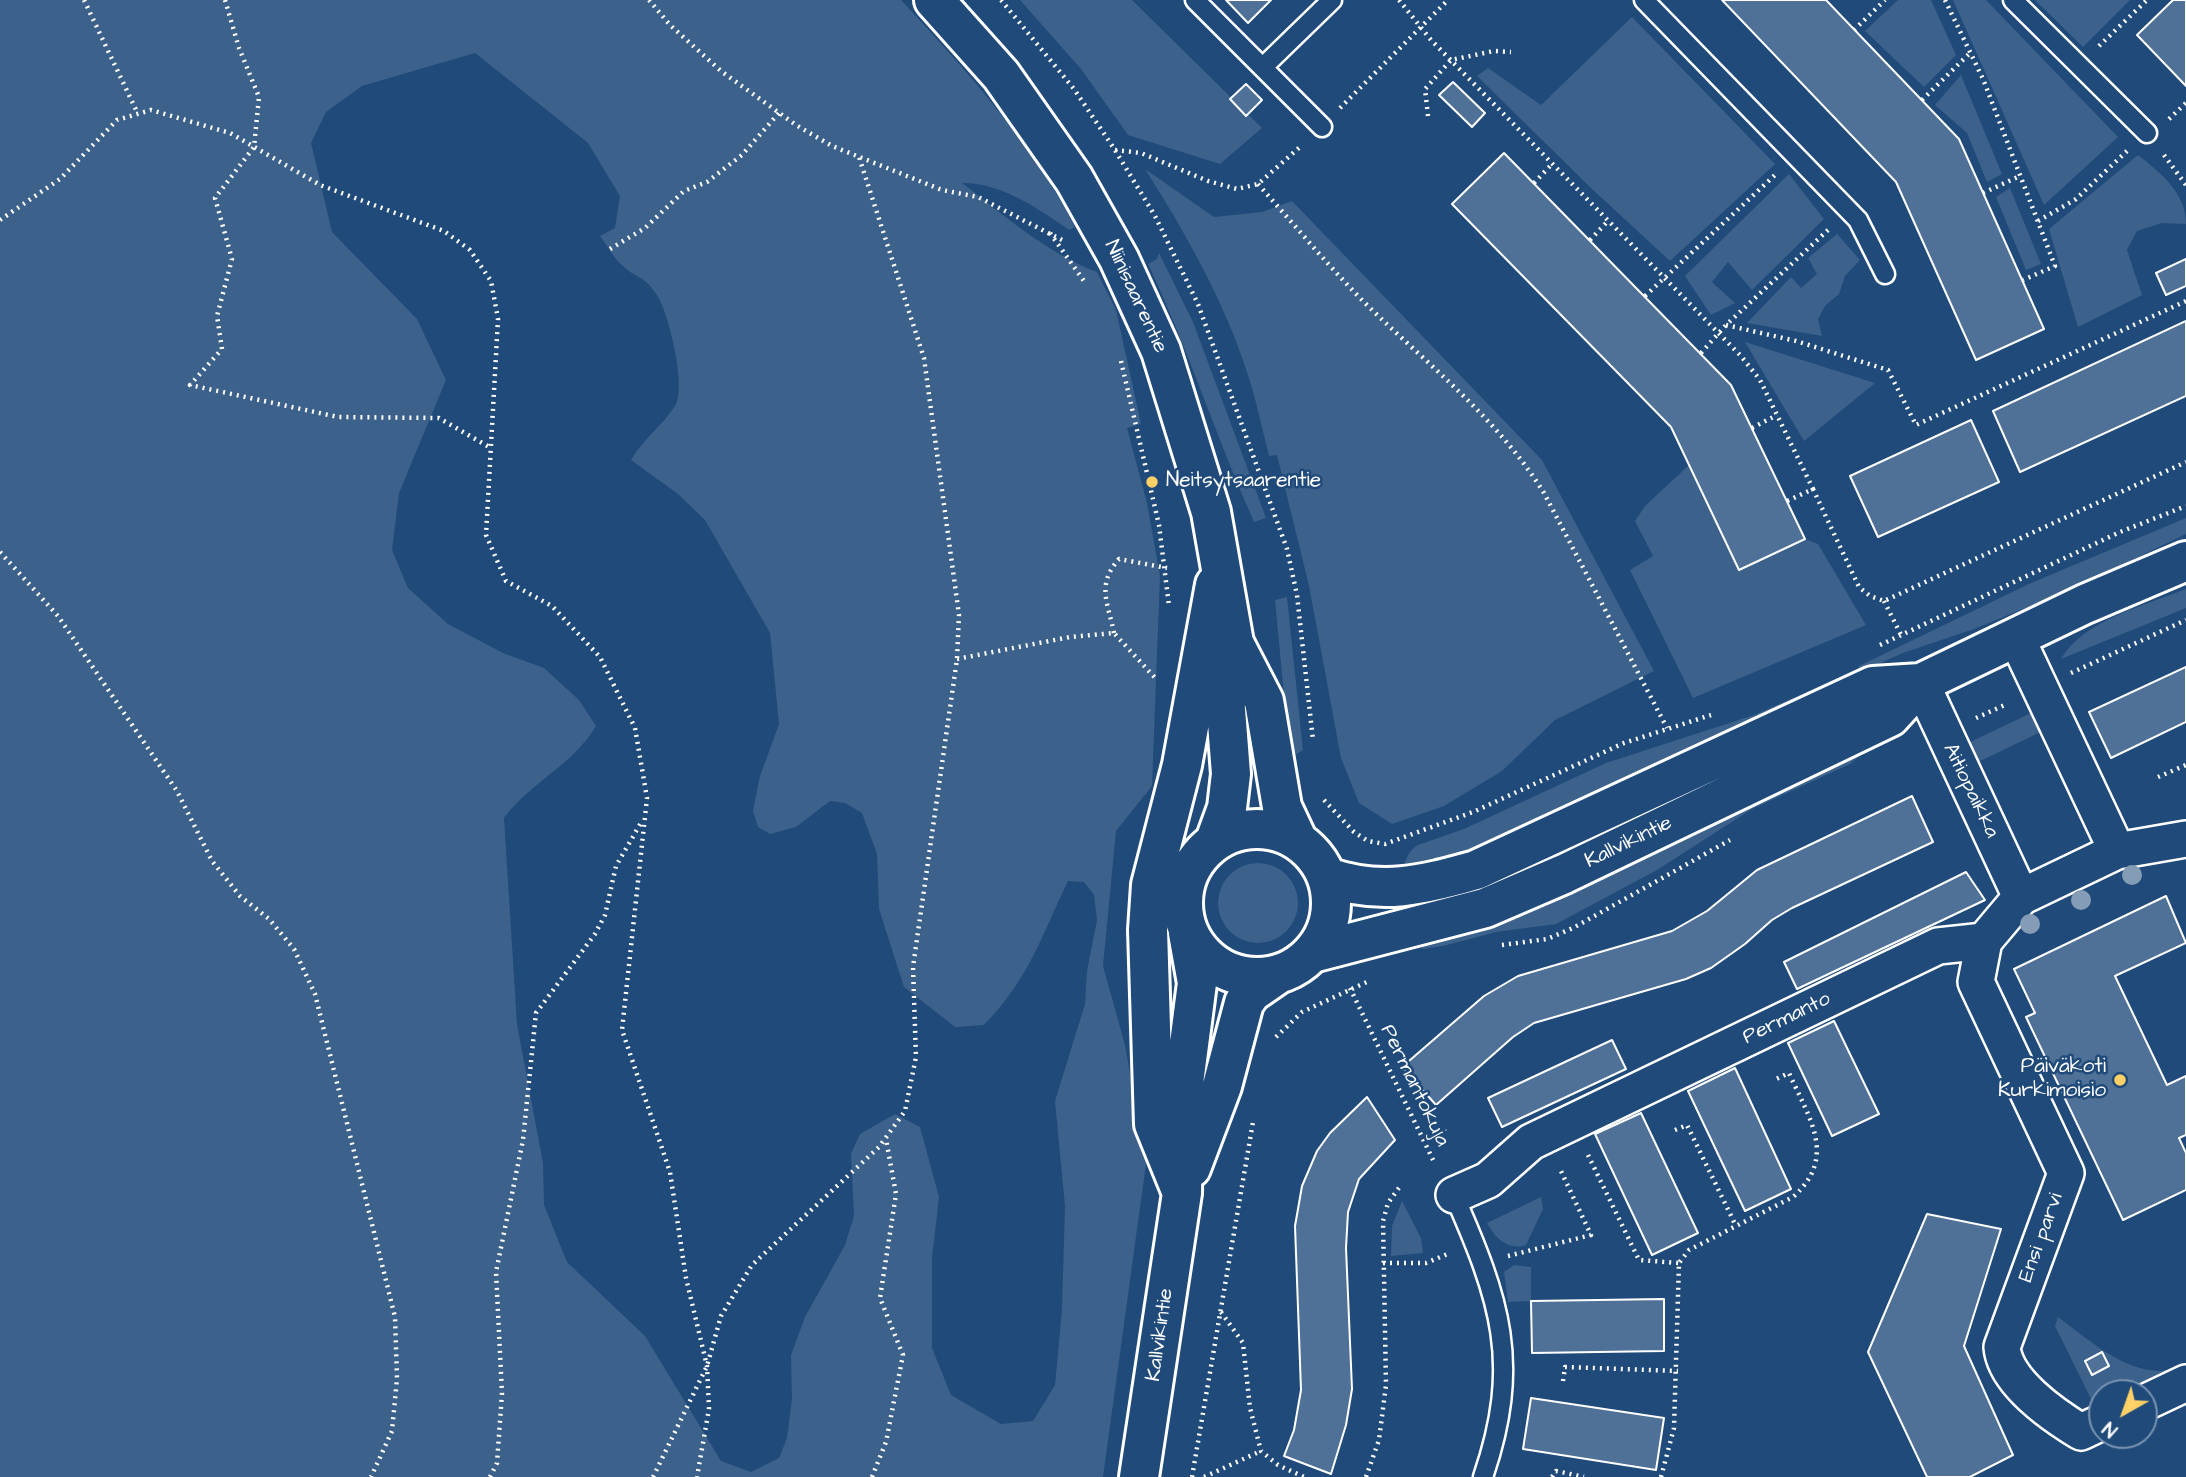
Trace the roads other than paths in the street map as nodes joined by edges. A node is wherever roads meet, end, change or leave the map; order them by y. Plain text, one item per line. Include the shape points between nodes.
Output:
1 (934, 0) edge
2 (1195, 0) edge
3 (1332, 0) edge
4 (1644, 0) edge
5 (2013, 0) edge
6 (1263, 67) junction
7 (1322, 127) road end
8 (2147, 133) road end
9 (1885, 274) dead end
10 (1220, 559) junction
11 (2186, 561) edge
12 (2017, 639) junction
13 (1234, 643) junction
14 (1921, 683) junction
15 (1297, 839) junction
16 (2186, 839) edge
17 (1215, 841) junction
18 (2117, 851) junction
19 (1327, 877) junction
20 (2021, 897) junction
21 (1188, 933) junction
22 (1984, 940) junction
23 (1312, 953) junction
24 (1277, 975) junction
25 (1182, 1193) junction
26 (1454, 1195) joint
27 (2186, 1383) edge
28 (2158, 1396) edge
29 (2088, 1429) edge
30 (1139, 1477) edge
31 (1483, 1477) edge

1 - 10 main road, Niinisaarentie via 1030,114 1119,259 1161,351 1199,467
2 - 6 lane
3 - 6 lane
4 - 9 lane via 1858,220
5 - 8 lane
6 - 7 lane
10 - 13 main road, Niinisaarentie
10 - 25 main road via 1182,765 1151,885 1148,930 1154,1124
11 - 12 main road, Kallvikintie
12 - 14 main road, Kallvikintie
12 - 18 street
13 - 15 main road, Niinisaarentie via 1264,701 1282,807
13 - 17 main road, Niinisaarentie via 1225,697 1231,774 1227,808
14 - 19 main road, Kallvikintie via 1873,686 1476,870 1427,884 1388,888 1356,887
14 - 20 street, Aitiopaikka
14 - 23 main road, Kallvikintie via 1890,717 1564,874 1485,908
15 - 17 main road via 1256,828
15 - 19 main road via 1315,856
16 - 18 street
17 - 21 main road via 1196,859 1185,882 1182,908
18 - 20 street
19 - 23 main road via 1330,917 1324,937
20 - 22 street
21 - 24 main road via 1216,965 1235,974
21 - 25 main road, Kallvikintie via 1197,983 1184,1083
22 - 26 street, Permanto via 1938,946 1531,1142 1488,1180
22 - 29 street, Ensi parvi via 1976,982 2066,1173 2002,1347 2009,1369 2048,1411 2081,1432
23 - 24 main road
24 - 25 main road, Kallvikintie via 1244,1003 1222,1086
25 - 30 main road, Kallvikintie
26 - 31 lane via 1483,1262 1505,1358 1500,1418
27 - 28 street

